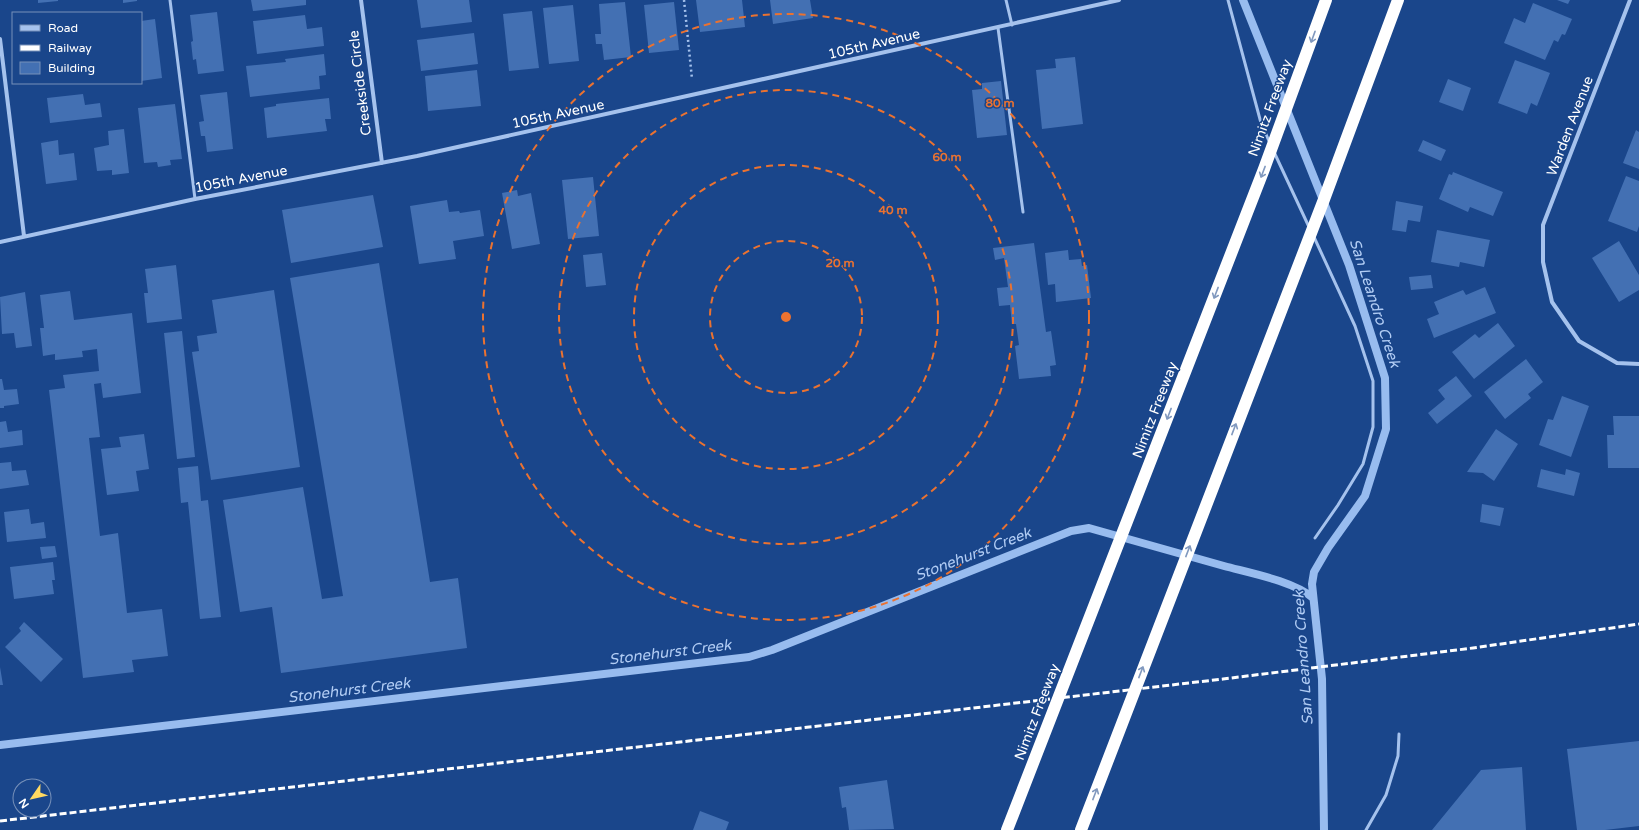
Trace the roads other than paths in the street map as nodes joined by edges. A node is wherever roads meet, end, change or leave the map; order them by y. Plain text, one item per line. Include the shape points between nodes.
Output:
1 (170, 0) edge
2 (361, 0) edge
3 (1006, 0) edge
4 (1119, 0) edge
5 (1228, 0) edge
6 (1326, 0) edge
7 (1398, 0) edge
8 (1630, 0) edge
9 (1012, 24) junction
10 (998, 28) junction
11 (0, 39) edge
12 (382, 163) junction
13 (195, 199) junction
14 (1023, 212) dead end
15 (24, 236) junction
16 (0, 242) edge
17 (1639, 364) edge
18 (1315, 538) dead end
19 (1399, 734) dead end
20 (1007, 830) edge
21 (1081, 830) edge
22 (1366, 830) edge

1 - 13 lane
2 - 12 street, Creekside Circle
3 - 9 lane
4 - 9 street, 105th Avenue
5 - 18 lane via 1261,123 1355,326 1373,381 1373,427 1363,464
6 -> 20 highway, Nimitz Freeway, bridge via 1264,169
21 -> 7 highway, bridge via 1323,202
8 - 17 street, Warden Avenue via 1543,225 1543,262 1552,302 1579,341 1617,363
9 - 10 street, 105th Avenue
10 - 12 street, 105th Avenue
10 - 14 lane
11 - 15 street
12 - 13 street, 105th Avenue
13 - 15 street, 105th Avenue
15 - 16 street, 105th Avenue
19 - 22 lane via 1398,756 1386,795

